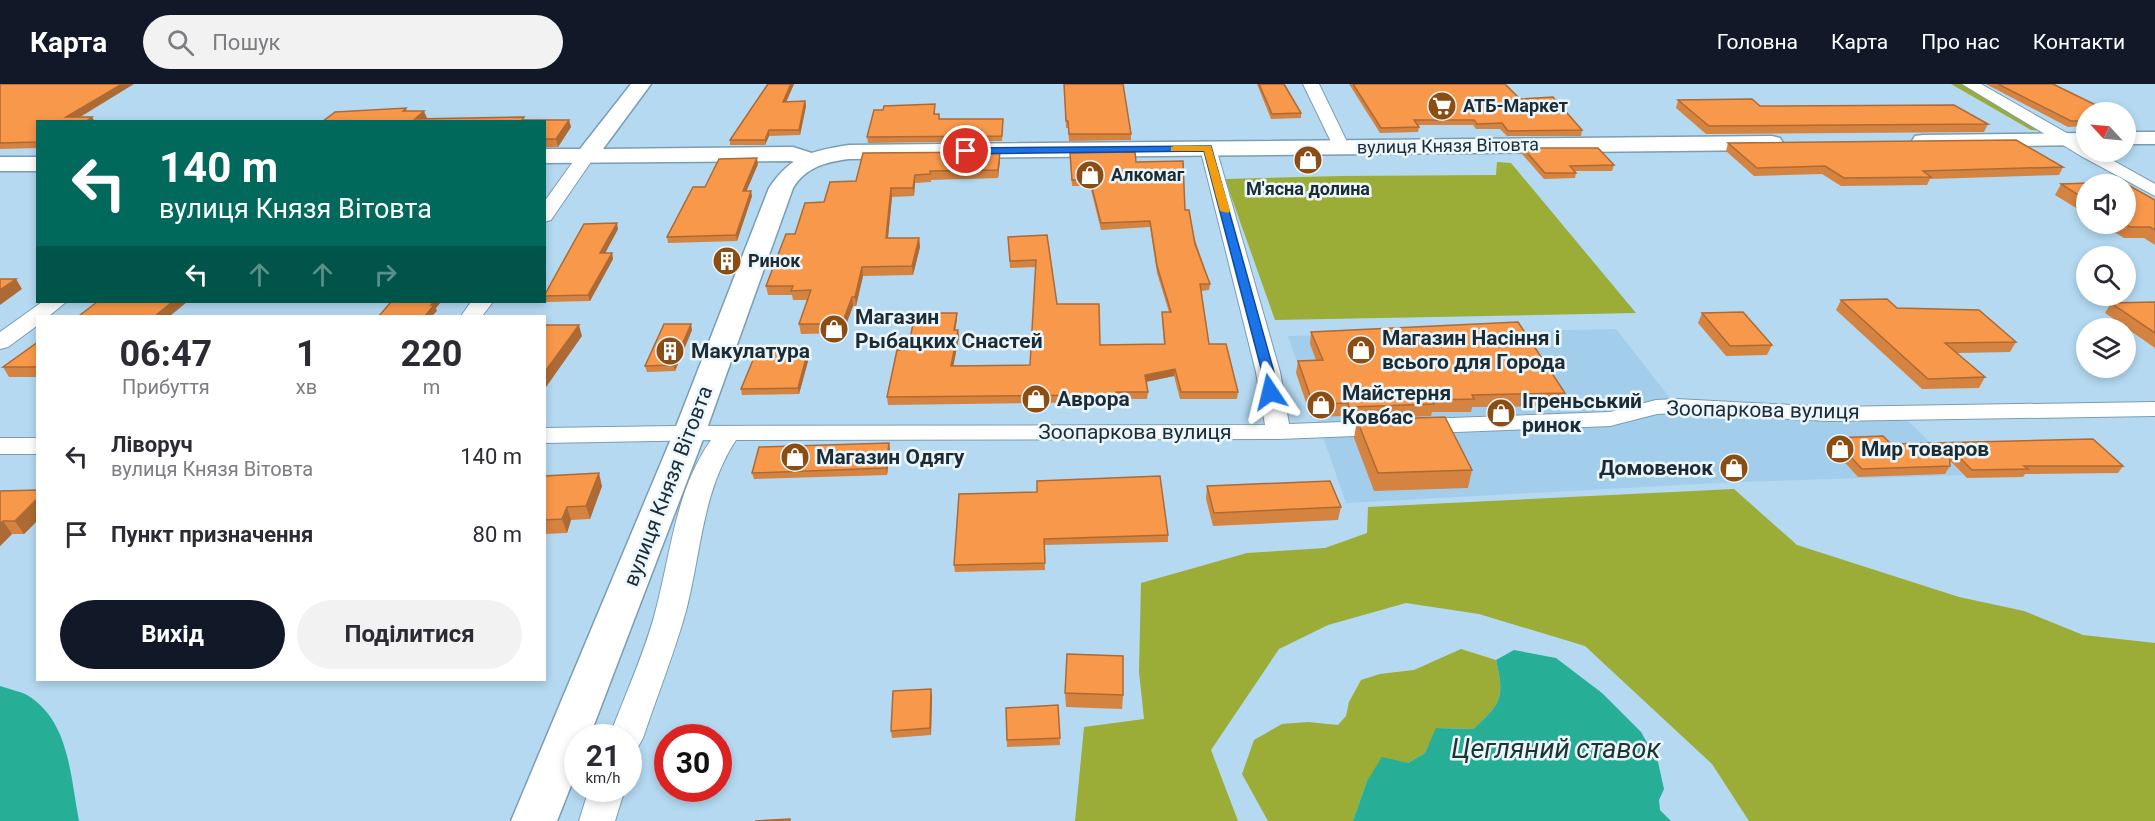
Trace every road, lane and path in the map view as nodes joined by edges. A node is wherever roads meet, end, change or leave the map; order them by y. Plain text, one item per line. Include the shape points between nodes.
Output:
1 (641, 84) edge
2 (1311, 84) edge
3 (1970, 84) edge
4 (2136, 138) edge
5 (2155, 138) edge
6 (2064, 139) junction
7 (2076, 139) edge
8 (1899, 142) edge
9 (1795, 143) edge
10 (2076, 145) edge
11 (1208, 148) junction
12 (1342, 148) junction
13 (546, 156) edge
14 (586, 156) junction
15 (810, 160) junction
16 (2106, 162) edge
17 (0, 164) edge
18 (36, 164) edge
19 (2155, 190) edge
20 (546, 213) edge
21 (54, 303) edge
22 (481, 303) edge
23 (37, 315) edge
24 (472, 315) edge
25 (36, 316) edge
26 (0, 342) edge
27 (2155, 409) edge
28 (1279, 432) junction
29 (729, 433) junction
30 (689, 434) junction
31 (546, 436) edge
32 (0, 446) edge
33 (36, 446) edge
34 (631, 724) edge
35 (603, 802) edge
36 (534, 821) edge
37 (597, 821) edge

1 - 14 main road
2 - 12 street
3 - 6 street
4 - 5 main road
6 - 7 main road
6 - 8 main road
6 - 10 street
9 - 12 main road, вулиця Князя Вітовта
11 - 12 main road, вулиця Князя Вітовта
11 - 15 main road, вулиця Князя Вітовта via 849,152
11 - 28 street via 1268,372
13 - 14 main road, вулиця Князя Вітовта
14 - 15 main road, вулиця Князя Вітовта via 793,154
14 - 20 street
15 - 30 main road, вулиця Князя Вітовта via 789,173 781,188
16 - 19 street
17 - 18 main road
21 - 23 street
22 - 24 street
25 - 26 street
27 - 28 street, Зоопаркова вулиця via 1828,414 1676,406 1610,419
28 - 29 street, Зоопаркова вулиця
29 - 30 street, Зоопаркова вулиця
29 - 34 street via 706,470 687,530 671,611
30 - 31 street, Зоопаркова вулиця
30 - 36 main road, вулиця Князя Вітовта
32 - 33 street
35 - 37 street

